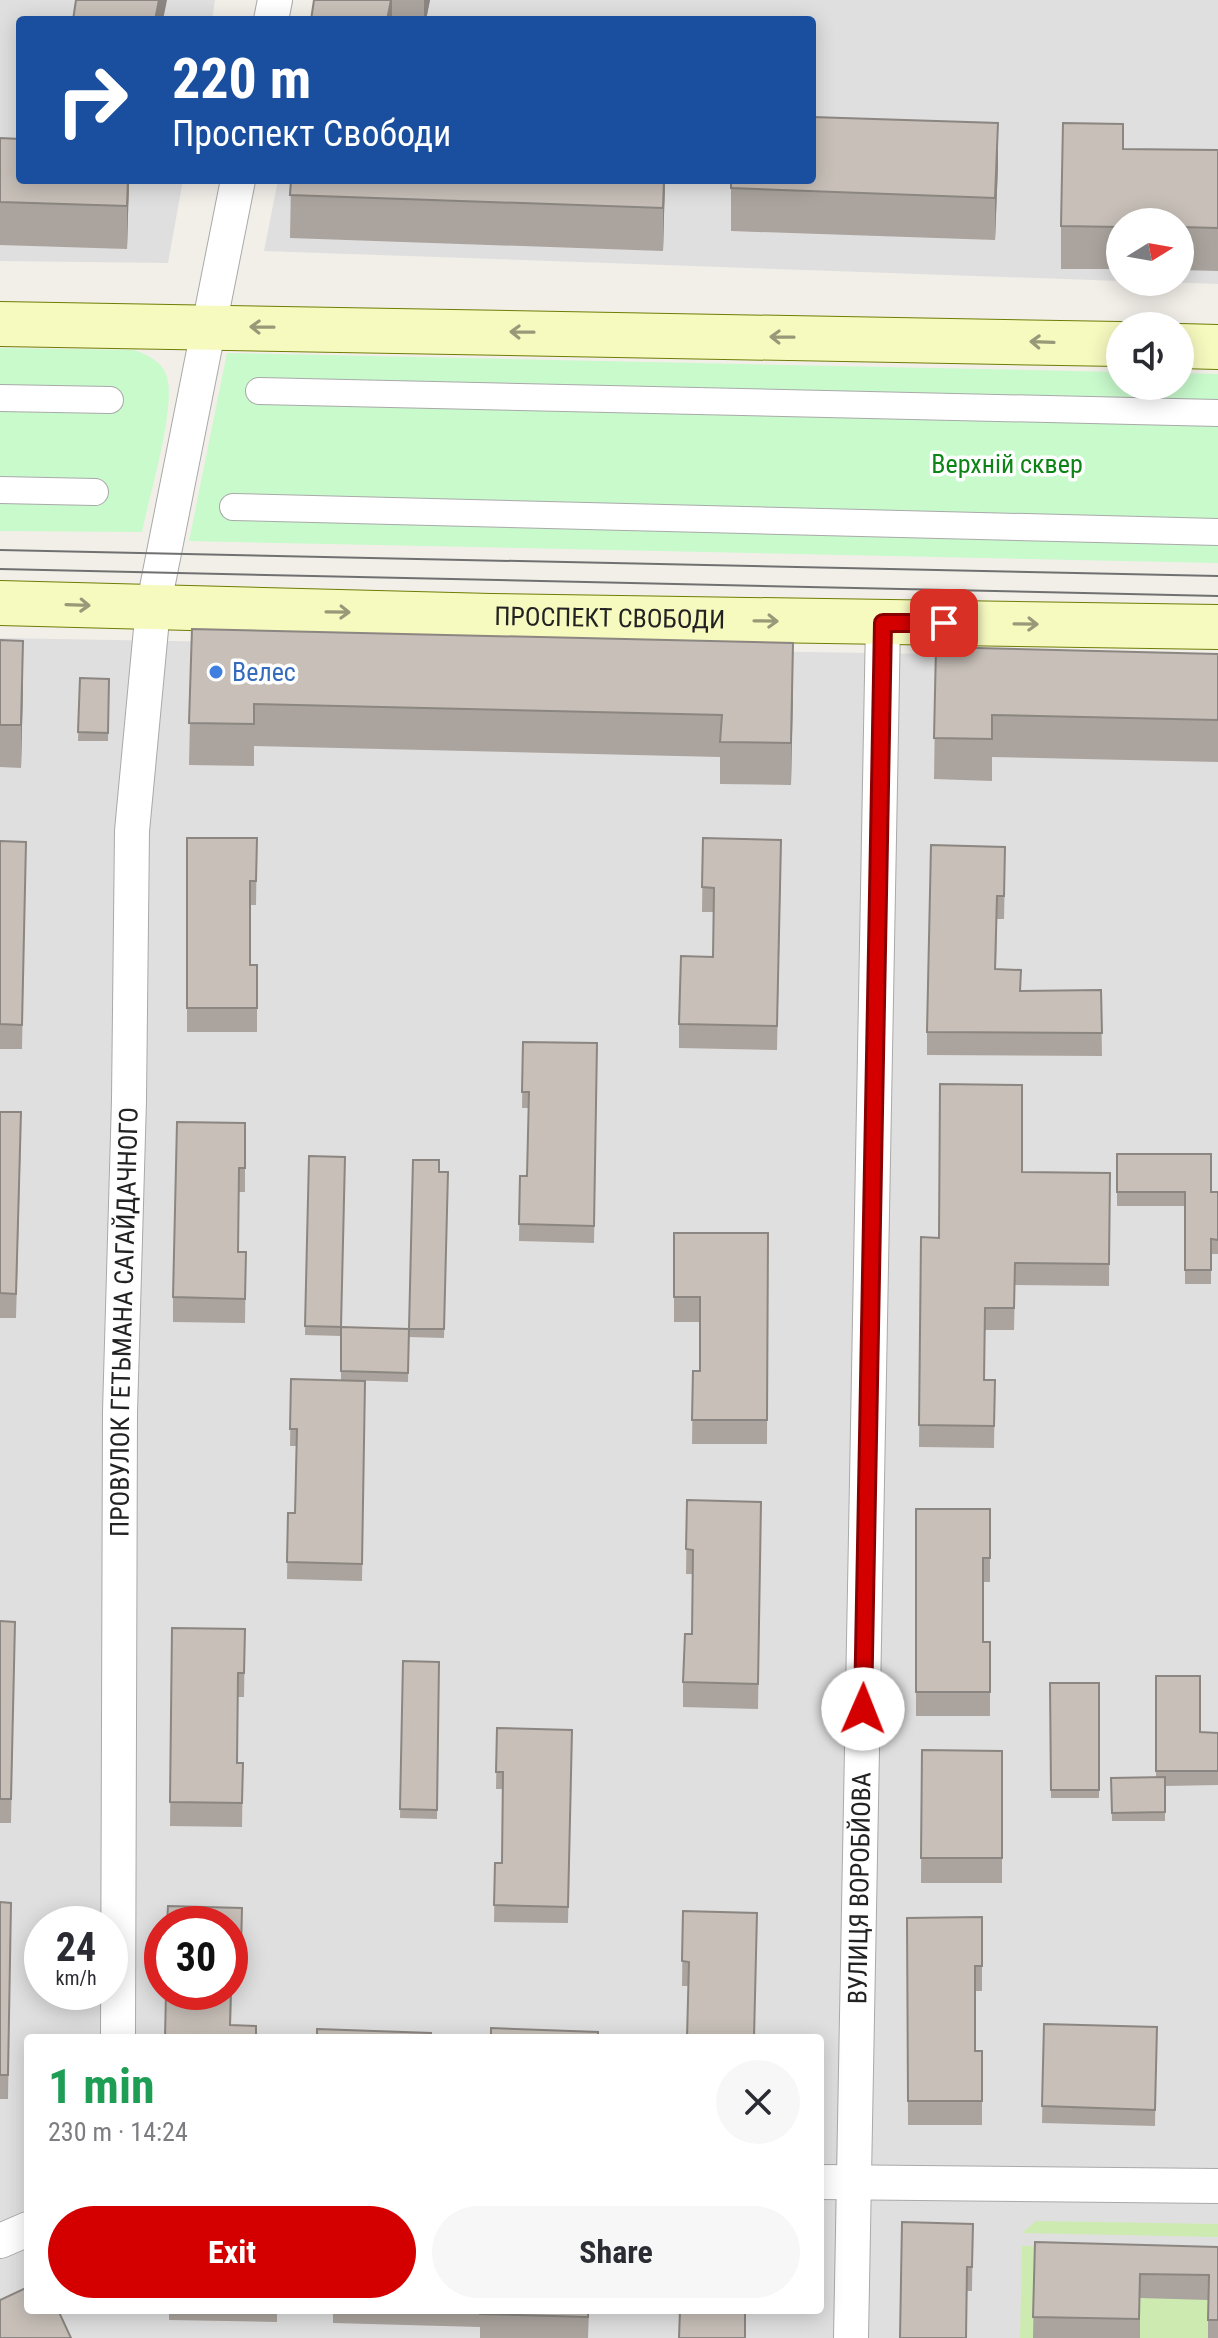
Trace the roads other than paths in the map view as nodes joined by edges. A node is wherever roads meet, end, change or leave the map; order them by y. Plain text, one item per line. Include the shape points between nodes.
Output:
1 (237, 184) edge
2 (0, 324) edge
3 (207, 325) junction
4 (1106, 344) edge
5 (1194, 346) edge
6 (1218, 347) edge
7 (259, 391) dead end
8 (0, 398) edge
9 (110, 400) dead end
10 (1218, 413) edge
11 (0, 490) edge
12 (95, 492) dead end
13 (233, 507) dead end
14 (1218, 532) edge
15 (0, 603) edge
16 (153, 608) junction
17 (883, 623) junction
18 (1218, 627) edge
19 (118, 2034) edge
20 (824, 2182) edge
21 (855, 2183) junction
22 (1218, 2186) edge
23 (24, 2231) edge
24 (0, 2241) edge
25 (851, 2338) edge

1 - 3 street, ПРОВУЛОК ГЕТЬМАНА САГАЙДАЧНОГО
2 - 3 main road
4 -> 3 main road
3 - 16 street, ПРОВУЛОК ГЕТЬМАНА САГАЙДАЧНОГО
5 - 6 main road
7 - 10 street
8 - 9 street
11 - 12 street
13 - 14 street
15 -> 16 main road, ПРОСПЕКТ СВОБОДИ
16 -> 17 main road, ПРОСПЕКТ СВОБОДИ
16 - 19 street, ПРОВУЛОК ГЕТЬМАНА САГАЙДАЧНОГО via 132,831 120,1412
17 -> 18 main road, ПРОСПЕКТ СВОБОДИ
17 - 21 street, ВУЛИЦЯ ВОРОБЙОВА
20 - 21 street
21 - 22 street
21 - 25 street, ВУЛИЦЯ ВОРОБЙОВА
23 - 24 street

